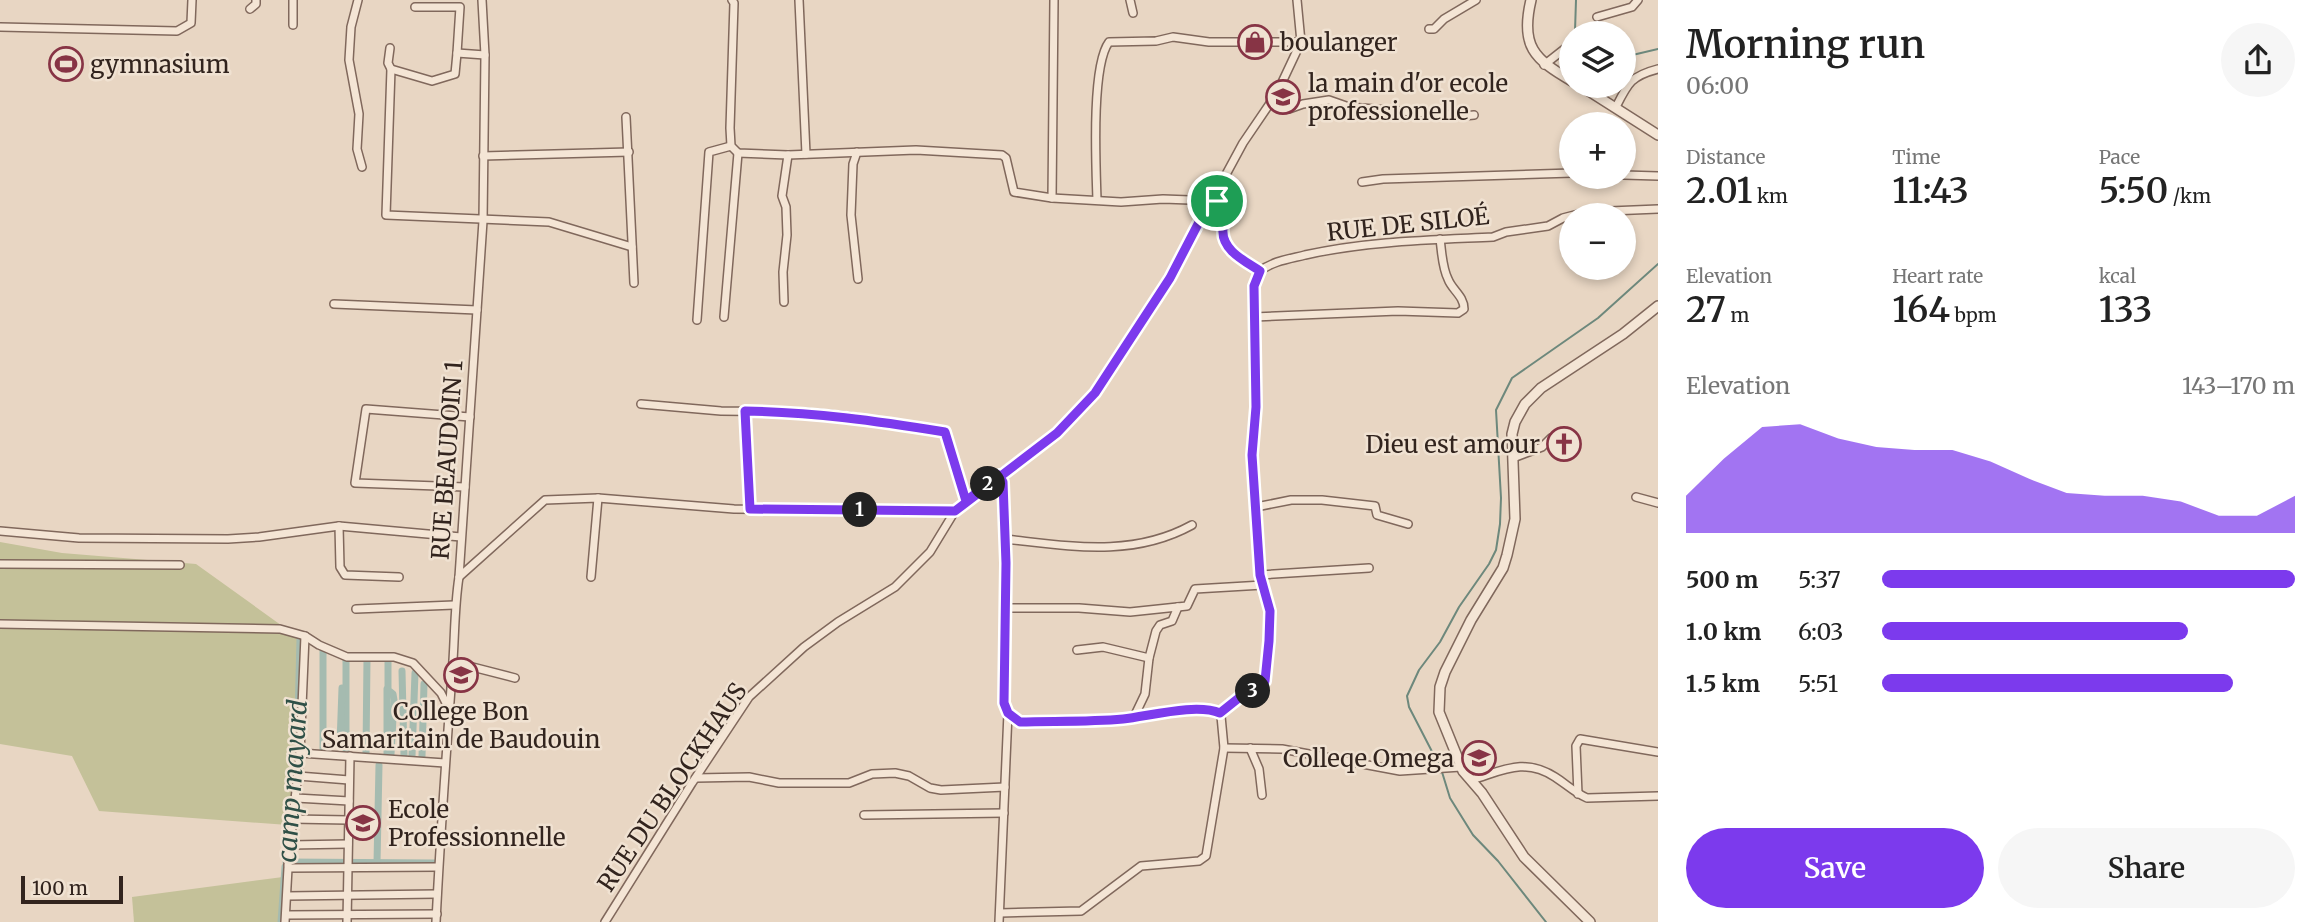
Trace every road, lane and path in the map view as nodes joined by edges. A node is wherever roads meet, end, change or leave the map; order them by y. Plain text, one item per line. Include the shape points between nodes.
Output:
1 (192, 0) edge
2 (256, 0) edge
3 (293, 0) edge
4 (358, 0) edge
5 (482, 0) edge
6 (732, 0) edge
7 (799, 0) edge
8 (1054, 0) edge
9 (1130, 0) edge
10 (1297, 0) edge
11 (1476, 0) edge
12 (1531, 0) edge
13 (1638, 0) edge
14 (415, 7) dead end
15 (250, 9) dead end
16 (1133, 13) dead end
17 (1597, 17) dead end
18 (293, 25) dead end
19 (0, 27) edge
20 (1429, 29) dead end
21 (1301, 42) junction
22 (390, 48) dead end
23 (457, 53) junction
24 (1559, 53) edge
25 (485, 55) junction
26 (1544, 65) junction
27 (391, 69) junction
28 (1658, 69) edge
29 (1559, 74) edge
30 (1601, 98) edge
31 (1273, 99) junction
32 (1616, 107) junction
33 (1474, 115) dead end
34 (626, 117) dead end
35 (1658, 135) edge
36 (731, 146) junction
37 (629, 152) junction
38 (857, 152) junction
39 (738, 153) junction
40 (806, 154) junction
41 (788, 155) junction
42 (483, 156) junction
43 (362, 167) dead end
44 (1559, 173) edge
45 (1636, 175) edge
46 (1658, 176) edge
47 (1362, 183) dead end
48 (1052, 198) junction
49 (1097, 200) junction
50 (1210, 201) junction
51 (1658, 209) edge
52 (483, 221) junction
53 (1440, 239) junction
54 (632, 247) junction
55 (1260, 271) junction
56 (858, 279) dead end
57 (634, 283) dead end
58 (784, 302) dead end
59 (334, 304) dead end
60 (1658, 306) edge
61 (477, 310) junction
62 (724, 317) dead end
63 (1254, 317) junction
64 (697, 320) dead end
65 (641, 404) dead end
66 (745, 411) junction
67 (470, 417) junction
68 (1551, 438) dead end
69 (1513, 458) junction
70 (999, 475) junction
71 (465, 487) junction
72 (598, 498) junction
73 (1636, 498) dead end
74 (966, 501) junction
75 (1658, 503) edge
76 (1256, 507) junction
77 (750, 509) junction
78 (955, 511) junction
79 (1408, 524) dead end
80 (1192, 525) dead end
81 (338, 526) junction
82 (0, 531) edge
83 (461, 537) junction
84 (1005, 539) junction
85 (0, 564) edge
86 (180, 565) dead end
87 (1369, 568) dead end
88 (1260, 575) junction
89 (399, 577) dead end
90 (459, 577) junction
91 (590, 577) dead end
92 (1263, 585) junction
93 (454, 605) junction
94 (1178, 607) junction
95 (1005, 608) junction
96 (356, 609) dead end
97 (0, 624) edge
98 (305, 636) junction
99 (1077, 650) dead end
100 (1149, 658) junction
101 (453, 662) junction
102 (515, 678) dead end
103 (449, 710) junction
104 (1008, 713) junction
105 (1220, 713) junction
106 (1134, 717) junction
107 (1224, 748) junction
108 (1250, 748) junction
109 (1658, 752) edge
110 (300, 753) junction
111 (350, 756) junction
112 (445, 763) junction
113 (1461, 767) junction
114 (298, 776) junction
115 (696, 778) junction
116 (349, 779) junction
117 (1471, 780) junction
118 (1005, 787) junction
119 (1578, 794) junction
120 (1262, 795) dead end
121 (1658, 796) edge
122 (296, 798) junction
123 (349, 801) junction
124 (1004, 813) junction
125 (864, 815) dead end
126 (292, 819) junction
127 (348, 820) junction
128 (348, 844) junction
129 (290, 845) junction
130 (289, 863) dead end
131 (347, 864) junction
132 (438, 867) junction
133 (437, 894) junction
134 (347, 895) junction
135 (287, 896) junction
136 (1000, 913) junction
137 (436, 918) edge
138 (286, 919) edge
139 (347, 919) edge
140 (606, 922) edge
141 (999, 922) edge
142 (1590, 922) edge

1 - 19 street via 191,23 177,31
2 - 15 street
3 - 18 street
4 - 43 street via 349,60
5 - 25 street, RUE BEAUDOIN 1
6 - 36 street
7 - 40 street
8 - 48 street
9 - 16 street
10 - 21 street
11 - 20 street
12 - 26 street via 1528,32 1532,51
13 - 17 street via 1632,7
14 - 23 street via 460,7
21 - 31 street, RUE DU BLOCKHAUS
21 - 49 street via 1209,42 1173,37 1109,42 1097,92
22 - 27 street
23 - 25 street
23 - 27 street via 455,74 432,81
24 - 26 street
25 - 42 street, RUE BEAUDOIN 1
26 - 29 street
27 - 52 street via 386,215
28 - 32 street via 1635,76
30 - 32 street
31 - 33 street via 1289,109 1329,100 1349,107
31 - 50 street, RUE DU BLOCKHAUS
32 - 35 street
34 - 37 street
36 - 39 street
36 - 64 street via 709,152
37 - 42 street
37 - 54 street
38 - 40 street
38 - 48 street via 1002,155 1014,192
38 - 56 street via 852,215
39 - 41 street
39 - 62 street
40 - 41 street
41 - 58 street via 782,195 787,235
42 - 52 street, RUE BEAUDOIN 1
44 - 47 street
45 - 46 street
48 - 49 street
49 - 50 street
50 - 55 street via 1224,206 1224,241
50 - 70 street, RUE DU BLOCKHAUS via 1170,278 1095,393 1057,433
51 - 53 street, RUE DE SILOÉ via 1586,212 1548,226 1493,237
52 - 54 street via 549,222
52 - 61 street, RUE BEAUDOIN 1
53 - 55 street, RUE DE SILOÉ via 1327,250 1273,262
53 - 63 street via 1449,282 1464,303 1458,313
54 - 57 street
55 - 63 street via 1254,286
59 - 61 street
60 - 69 street via 1525,404 1512,434
61 - 67 street, RUE BEAUDOIN 1
63 - 76 street
65 - 66 street
66 - 74 street via 846,416 945,432
66 - 77 street
67 - 71 street, RUE BEAUDOIN 1
67 - 71 street via 366,409 355,483
68 - 69 street via 1542,447
69 - 113 street via 1514,519 1503,568 1471,620 1440,687 1439,712
70 - 74 street, RUE DU BLOCKHAUS
70 - 84 street
71 - 83 street, RUE BEAUDOIN 1
72 - 77 street
72 - 90 street via 545,500
72 - 91 street
73 - 75 street
74 - 78 street, RUE DU BLOCKHAUS
76 - 79 street via 1291,500 1375,506 1377,515
76 - 88 street
77 - 78 street
78 - 115 street, RUE DU BLOCKHAUS via 930,552 895,587 804,647 749,697
80 - 84 street via 1173,536 1104,549
81 - 82 street via 228,539 79,538
81 - 83 street
81 - 89 street via 340,567 345,575
83 - 90 street, RUE BEAUDOIN 1
84 - 95 street
85 - 86 street
87 - 88 street
88 - 92 street
90 - 93 street, RUE BEAUDOIN 1
92 - 94 street via 1195,589 1187,606
92 - 105 street via 1270,611 1265,681
93 - 96 street
93 - 101 street, RUE BEAUDOIN 1
94 - 95 street via 1130,612
94 - 100 street via 1172,621 1157,629
95 - 104 street via 1004,703
97 - 98 street via 280,629
98 - 103 street via 347,657 394,657 414,663
98 - 110 street
99 - 100 street via 1103,647
100 - 106 street via 1145,694
101 - 102 street
101 - 103 street, RUE BEAUDOIN 1
103 - 112 street, RUE BEAUDOIN 1
104 - 106 street via 1020,722
104 - 118 street
105 - 106 street via 1185,710
105 - 107 street
107 - 108 street
107 - 136 street via 1206,856 1199,861 1141,866 1081,911
108 - 113 street via 1282,748 1400,771
108 - 120 street via 1259,769
109 - 119 street via 1580,739 1576,746
110 - 111 street
110 - 114 street
111 - 112 street
111 - 116 street
112 - 132 street, RUE BEAUDOIN 1
113 - 117 street
114 - 116 street
114 - 122 street
115 - 118 street via 849,783 872,774 895,773 941,790
115 - 140 street, RUE DU BLOCKHAUS
116 - 123 street
117 - 119 street via 1531,766
117 - 142 street via 1524,857
118 - 124 street
119 - 121 street via 1587,798
122 - 123 street
122 - 126 street
123 - 127 street
124 - 125 street
124 - 136 street
126 - 127 street
126 - 129 street
127 - 128 street
128 - 129 street
128 - 131 street
129 - 130 street
131 - 132 street
131 - 134 street
131 - 135 street via 288,868
132 - 133 street, RUE BEAUDOIN 1
133 - 134 street
133 - 137 street, RUE BEAUDOIN 1
134 - 135 street
134 - 139 street
135 - 138 street
136 - 141 street
137 - 139 street
138 - 139 street

